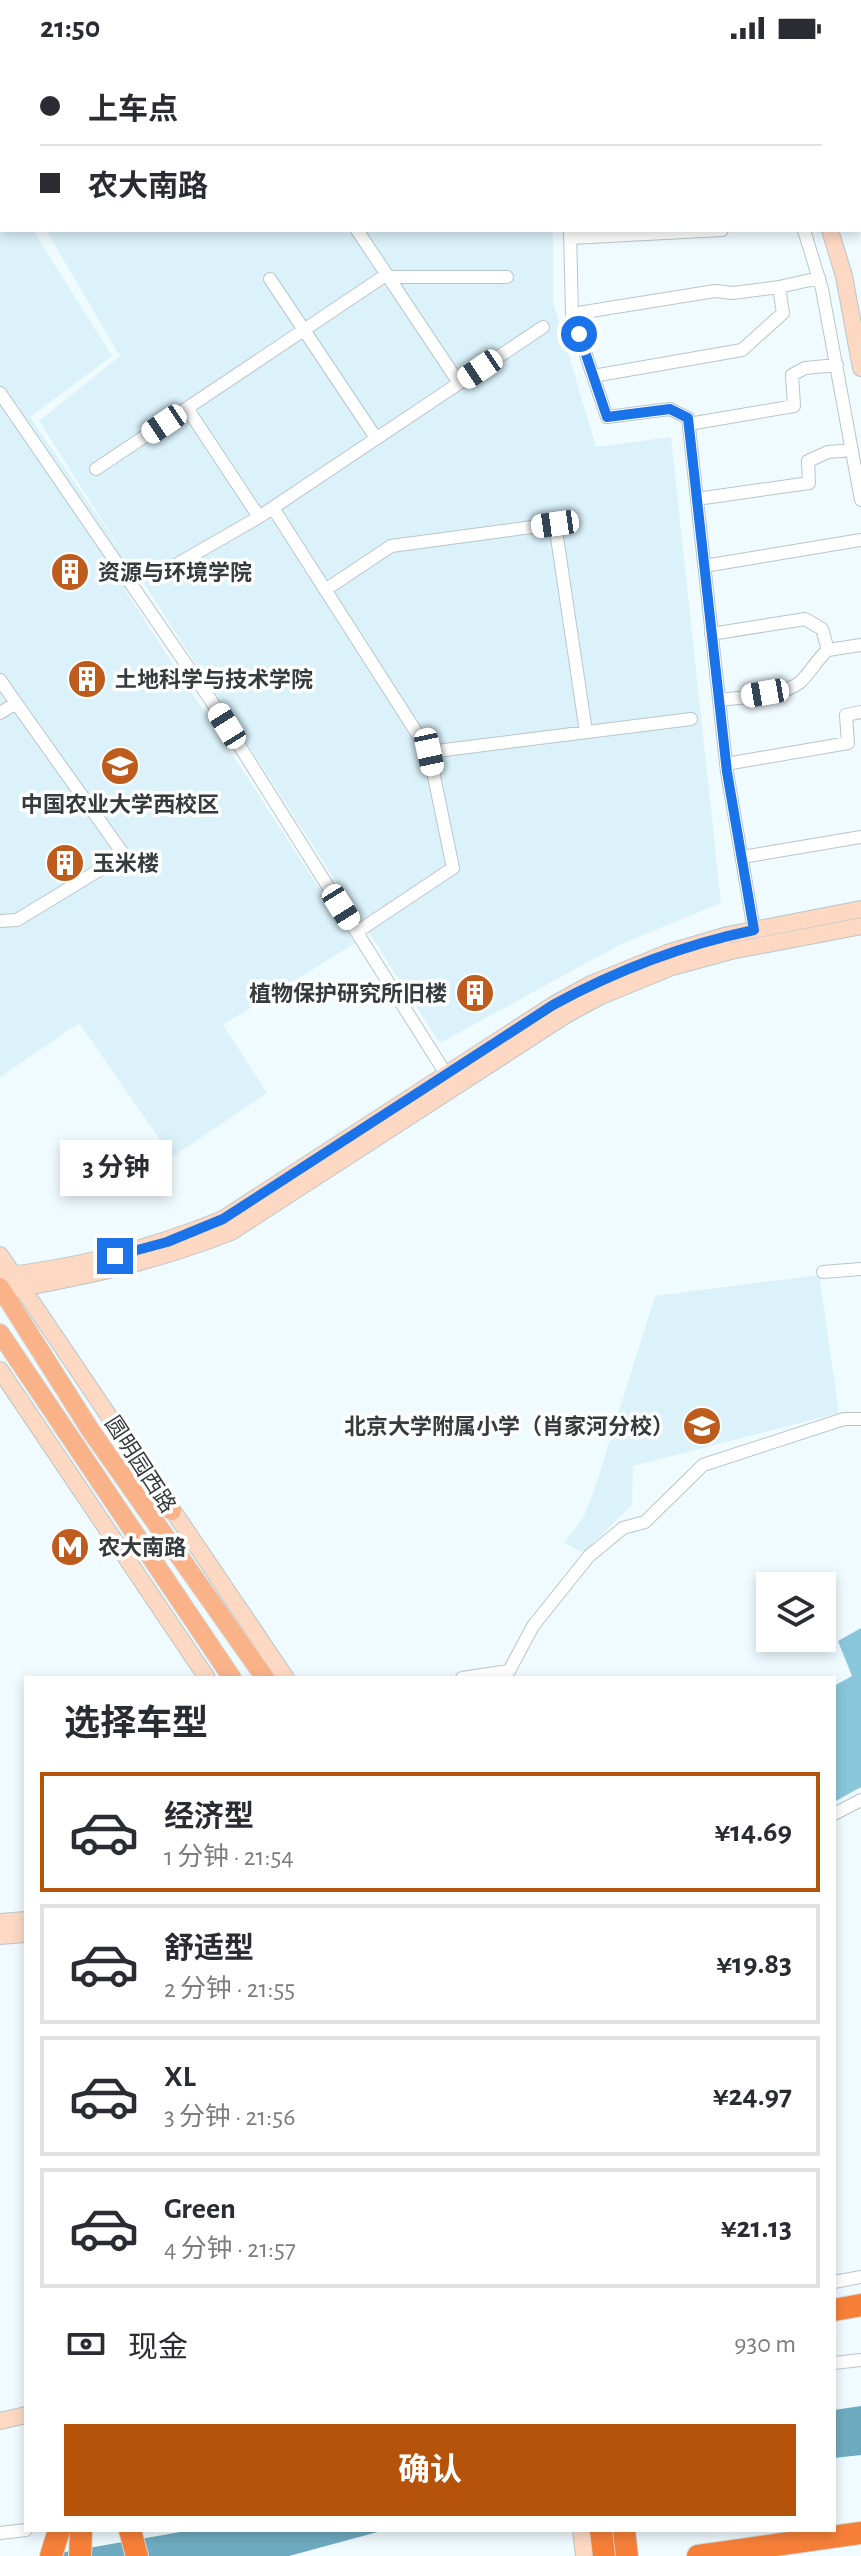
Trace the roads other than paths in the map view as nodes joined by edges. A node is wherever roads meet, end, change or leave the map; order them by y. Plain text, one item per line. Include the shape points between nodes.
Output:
1 (358, 232) edge
2 (646, 232) edge
3 (805, 232) edge
4 (831, 232) edge
5 (570, 234) edge
6 (389, 277) junction
7 (507, 277) dead end
8 (819, 278) junction
9 (270, 279) dead end
10 (779, 287) junction
11 (572, 314) junction
12 (543, 327) dead end
13 (303, 330) junction
14 (837, 365) junction
15 (861, 368) edge
16 (593, 376) junction
17 (459, 383) junction
18 (0, 393) edge
19 (187, 408) junction
20 (689, 424) junction
21 (376, 438) junction
22 (852, 450) junction
23 (96, 469) dead end
24 (697, 499) junction
25 (861, 500) edge
26 (273, 508) junction
27 (259, 517) junction
28 (861, 540) edge
29 (704, 566) junction
30 (160, 574) dead end
31 (325, 590) junction
32 (711, 634) junction
33 (861, 645) edge
34 (828, 650) junction
35 (0, 680) edge
36 (719, 700) junction
37 (16, 703) junction
38 (861, 712) edge
39 (0, 713) edge
40 (691, 719) dead end
41 (586, 732) junction
42 (429, 752) junction
43 (726, 764) junction
44 (861, 837) edge
45 (742, 857) junction
46 (861, 909) edge
47 (0, 921) edge
48 (861, 926) edge
49 (754, 930) junction
50 (357, 932) junction
51 (446, 1074) junction
52 (0, 1255) edge
53 (861, 1269) edge
54 (823, 1272) dead end
55 (7, 1285) edge
56 (0, 1333) edge
57 (0, 1370) edge
58 (861, 1419) edge
59 (91, 1431) junction
60 (172, 1511) junction
61 (206, 1676) edge
62 (231, 1676) edge
63 (264, 1676) edge
64 (285, 1676) edge
65 (475, 1676) edge
66 (861, 1800) edge
67 (836, 1813) edge
68 (24, 1920) edge
69 (0, 1922) edge
70 (24, 1934) edge
71 (0, 1936) edge
72 (861, 2277) edge
73 (836, 2282) edge
74 (861, 2291) edge
75 (836, 2295) edge
76 (861, 2305) edge
77 (836, 2310) edge
78 (861, 2360) edge
79 (836, 2363) edge
80 (24, 2415) edge
81 (0, 2421) edge
82 (24, 2530) edge
83 (58, 2532) edge
84 (81, 2532) edge
85 (131, 2532) edge
86 (571, 2532) edge
87 (581, 2532) edge
88 (601, 2532) edge
89 (624, 2532) edge
90 (0, 2533) edge
91 (861, 2533) edge
92 (861, 2544) edge
93 (51, 2556) edge
94 (80, 2556) edge
95 (137, 2556) edge
96 (574, 2556) edge
97 (584, 2556) edge
98 (604, 2556) edge
99 (627, 2556) edge
100 (698, 2556) edge
101 (784, 2556) edge

1 - 6 street
2 - 5 street
3 - 8 street
4 - 15 main road
5 - 11 street
6 - 7 street
6 - 13 street
6 - 17 street
8 - 10 street
8 - 14 street
9 - 13 street
10 - 11 street via 715,291
10 - 16 street via 783,313 742,350
11 - 16 street
12 - 17 street
13 - 19 street
13 - 21 street
14 - 20 street via 805,368 792,375 794,406
14 - 22 street
16 - 20 street via 607,417 670,409 688,418
17 - 21 street
18 - 50 street via 210,699
19 - 23 street
19 - 27 street
20 - 24 street
21 - 26 street
22 - 24 street via 808,461 809,483
22 - 25 street
24 - 29 street
26 - 27 street
26 - 31 street
27 - 30 street
28 - 29 street
29 - 32 street
31 - 41 street via 391,546 555,524
31 - 42 street
32 - 34 street via 805,619 822,629
32 - 36 street
33 - 34 street
34 - 36 street via 801,682 788,689
35 - 37 street
36 - 43 street
37 - 39 street
37 - 47 street via 124,855 17,920
38 - 43 street via 846,715 848,743
40 - 41 street
41 - 42 street
42 - 50 street via 453,868
43 - 45 street
44 - 45 street
45 - 49 street
46 - 49 main road
48 - 55 main road via 731,951 634,981 566,1015 231,1232 117,1271
49 - 51 main road via 667,953 591,984
50 - 51 street
51 - 55 main road via 223,1219 167,1242
52 - 55 main road, 圆明园西路
53 - 54 street
55 - 59 main road, 圆明园西路
55 - 60 main road, 圆明园西路
56 - 62 main road, 圆明园西路
57 - 61 main road
58 - 65 street via 844,1419 703,1465 645,1522 623,1528 589,1556 533,1626 509,1671
59 - 60 main road
59 - 63 main road, 圆明园西路
60 - 64 main road, 圆明园西路
66 - 67 street
68 - 69 main road
70 - 71 main road
72 - 73 street
74 - 75 highway
76 - 77 highway
78 - 79 street
80 - 81 main road
82 - 90 street
83 - 93 highway
84 - 94 highway
85 - 95 highway
86 - 96 main road
87 - 97 main road
88 - 98 highway
89 - 99 highway
91 - 100 highway
92 - 101 highway

